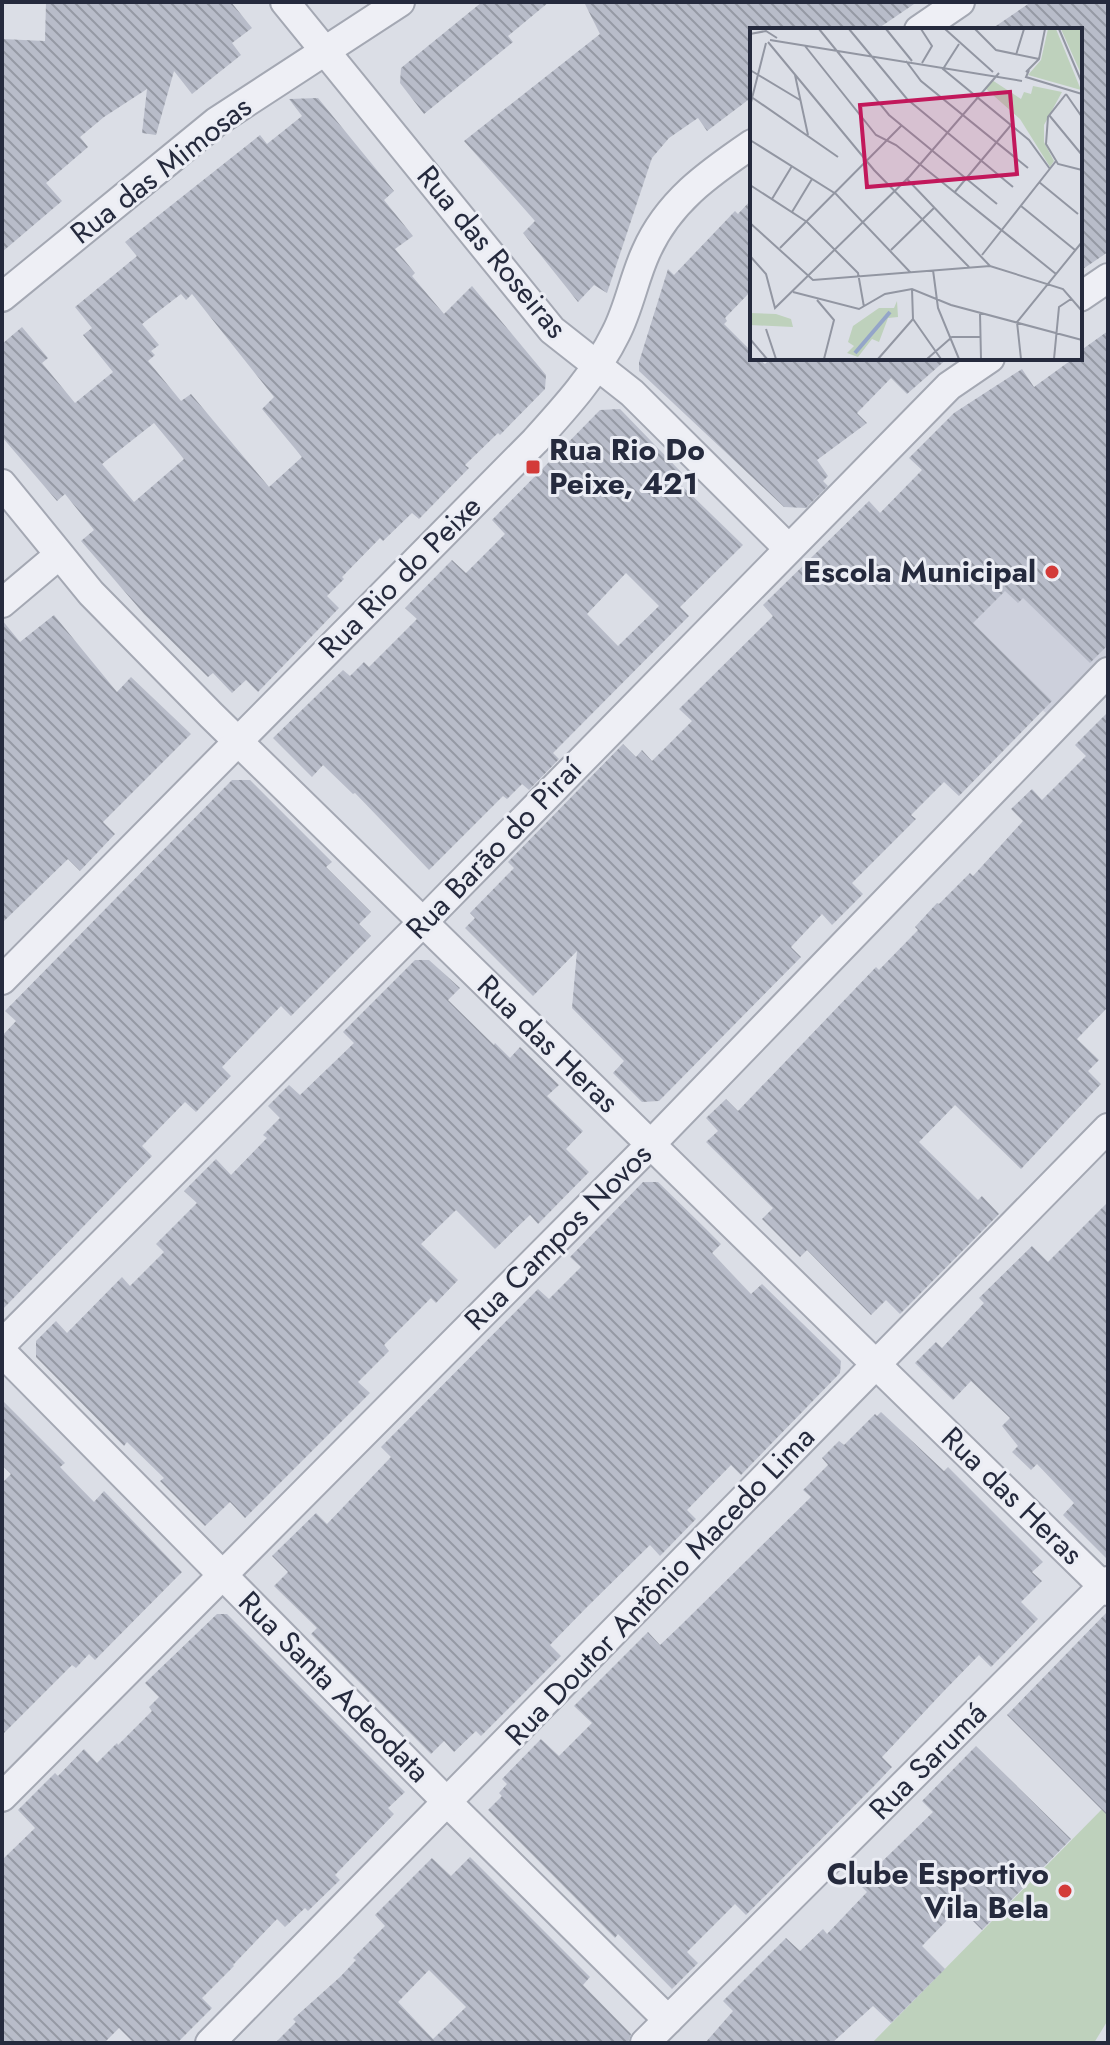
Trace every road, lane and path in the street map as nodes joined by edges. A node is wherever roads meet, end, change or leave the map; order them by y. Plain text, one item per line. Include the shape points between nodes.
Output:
1 (285, 2) edge
2 (400, 2) edge
3 (960, 2) edge
4 (922, 28) edge
5 (326, 52) junction
6 (750, 145) edge
7 (1108, 278) edge
8 (1082, 296) edge
9 (2, 297) edge
10 (987, 360) edge
11 (597, 366) junction
12 (2, 484) edge
13 (788, 548) junction
14 (59, 555) junction
15 (2, 603) edge
16 (1108, 672) edge
17 (237, 740) junction
18 (423, 922) junction
19 (2, 980) edge
20 (1108, 1128) edge
21 (651, 1144) junction
22 (2, 1344) edge
23 (2, 1352) edge
24 (876, 1364) junction
25 (223, 1575) junction
26 (1106, 1586) edge
27 (2, 1797) edge
28 (448, 1803) junction
29 (668, 2020) junction
30 (210, 2043) edge
31 (645, 2043) edge

1 - 5 street, Rua das Roseiras
2 - 5 street, Rua das Mimosas
3 - 4 street
5 - 9 street, Rua das Mimosas via 216,122
5 - 11 street, Rua das Roseiras via 552,330
6 - 11 street, Rua Rio do Peixe via 686,193 663,221 617,333
7 - 8 street
10 - 13 street, Rua Barão do Piraí via 949,386
11 - 13 street, Rua das Roseiras via 632,393
11 - 17 street, Rua Rio do Peixe via 535,441
12 - 14 street, Rua das Heras
13 - 18 street, Rua Barão do Piraí
14 - 15 street
14 - 17 street, Rua das Heras
16 - 21 street, Rua Campos Novos
17 - 18 street, Rua das Heras
17 - 19 street, Rua Rio do Peixe
18 - 21 street, Rua das Heras
18 - 22 street, Rua Barão do Piraí
20 - 24 street, Rua Doutor Antônio Macedo Lima
21 - 24 street, Rua das Heras
21 - 25 street, Rua Campos Novos
23 - 25 street, Rua Santa Adeodata
24 - 26 street, Rua das Heras
24 - 28 street, Rua Doutor Antônio Macedo Lima
25 - 27 street, Rua Campos Novos
25 - 28 street, Rua Santa Adeodata
26 - 29 street, Rua Sarumá
28 - 29 street, Rua Santa Adeodata
28 - 30 street, Rua Doutor Antônio Macedo Lima
29 - 31 street, Rua Sarumá

